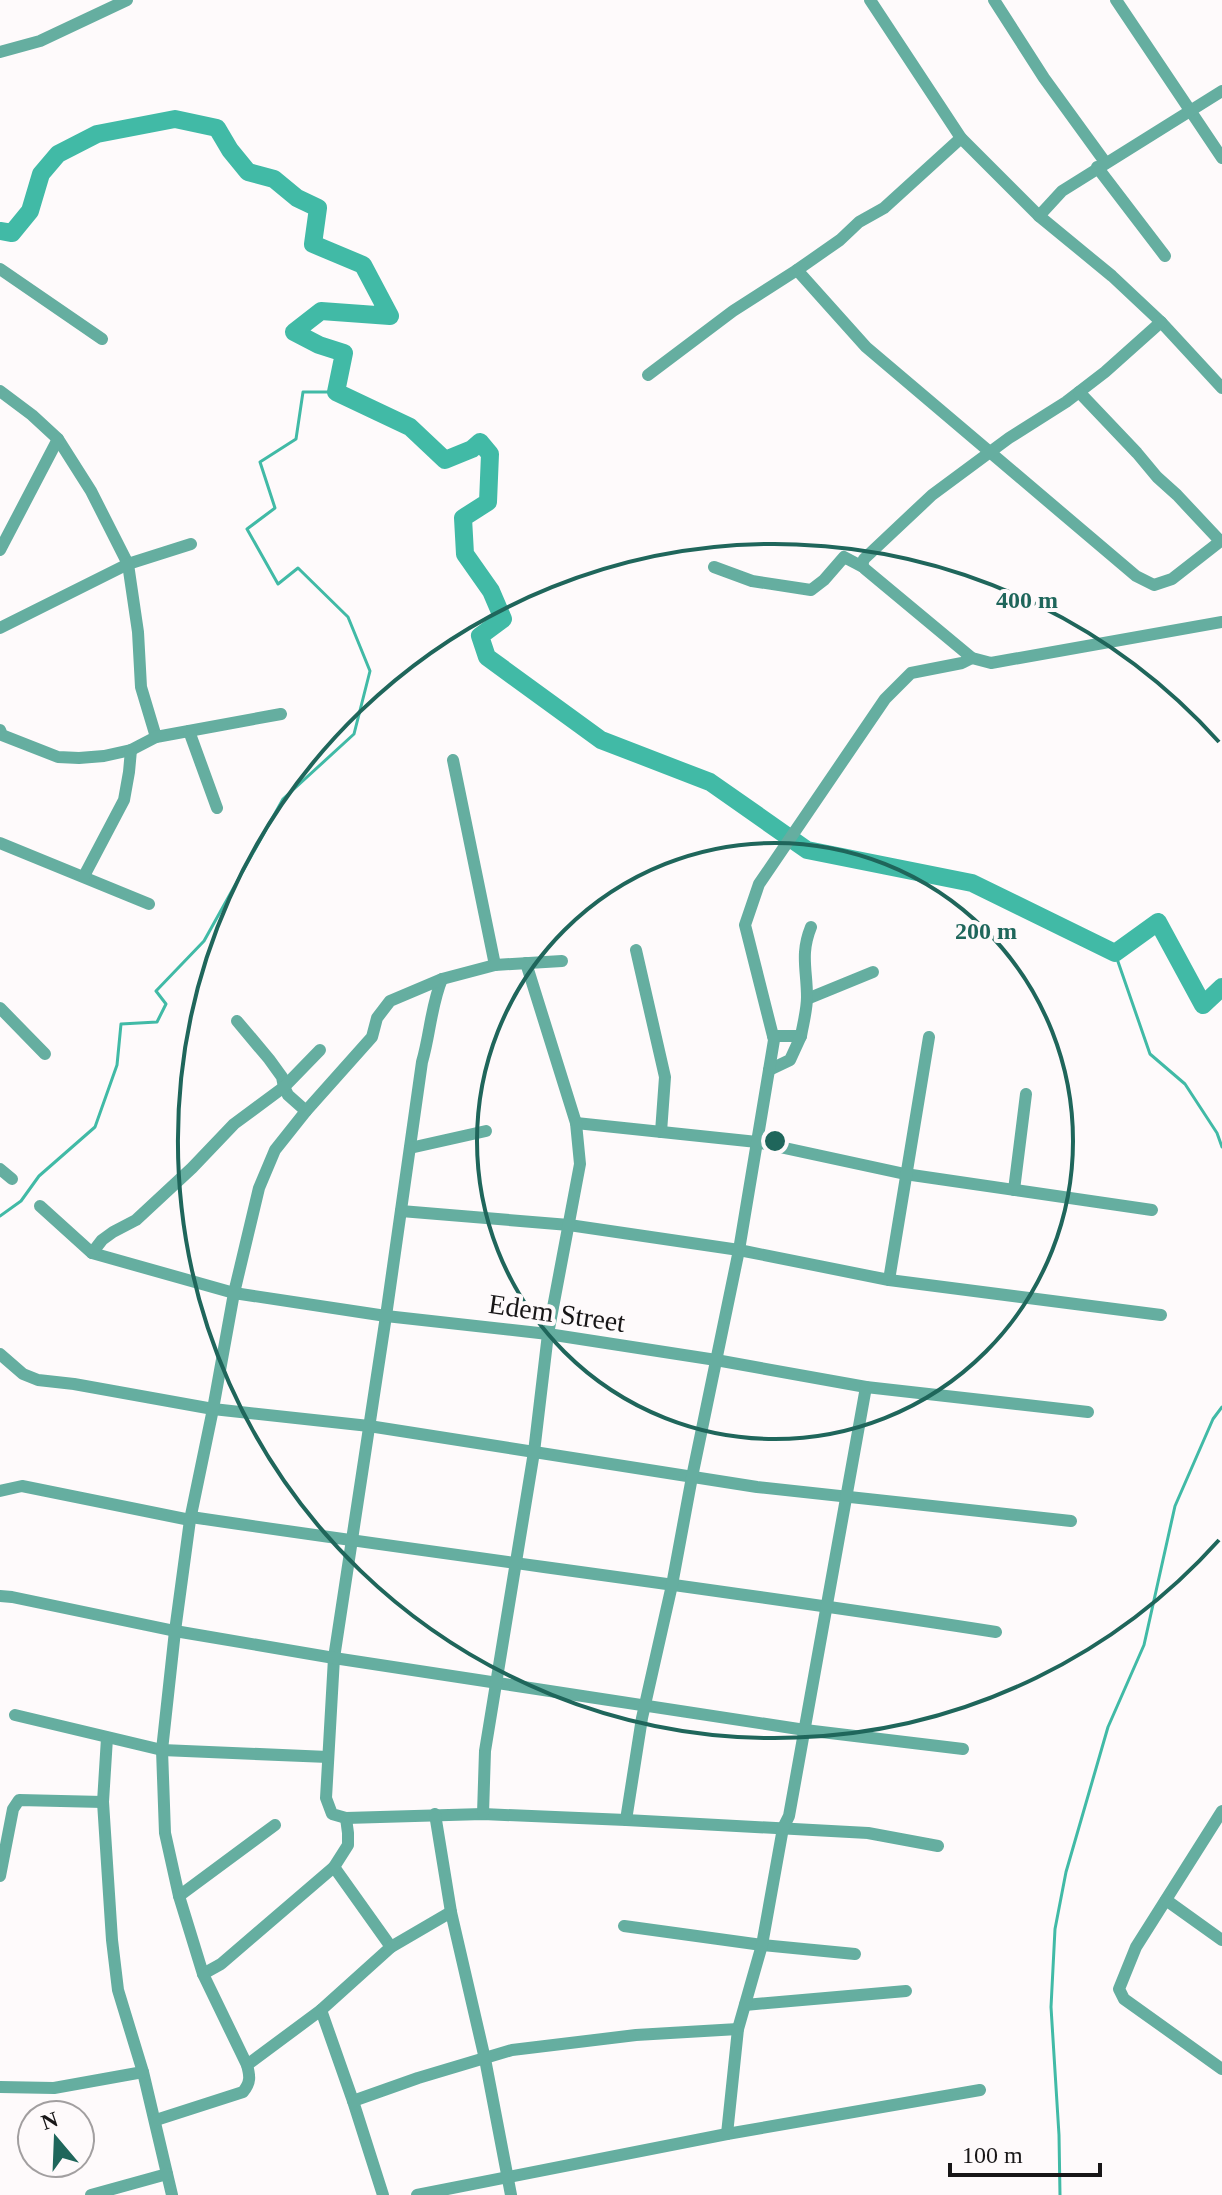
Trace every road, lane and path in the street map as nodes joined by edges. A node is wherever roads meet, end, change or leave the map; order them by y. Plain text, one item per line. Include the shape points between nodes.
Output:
1 (127, 0) edge
2 (870, 0) edge
3 (994, 0) edge
4 (1116, 0) edge
5 (0, 52) edge
6 (1222, 91) edge
7 (1191, 110) junction
8 (961, 138) junction
9 (1222, 158) edge
10 (1101, 165) junction
11 (1039, 216) junction
12 (1165, 256) dead end
13 (0, 269) edge
14 (797, 270) junction
15 (1161, 322) junction
16 (102, 339) dead end
17 (648, 375) dead end
18 (1222, 388) edge
19 (0, 391) edge
20 (1079, 392) junction
21 (58, 439) junction
22 (990, 452) junction
23 (1221, 540) edge
24 (191, 544) dead end
25 (0, 550) edge
26 (128, 564) junction
27 (714, 567) dead end
28 (863, 567) junction
29 (1222, 622) edge
30 (0, 628) edge
31 (972, 658) junction
32 (281, 714) dead end
33 (0, 730) edge
34 (189, 731) junction
35 (156, 737) junction
36 (131, 750) junction
37 (453, 760) dead end
38 (217, 808) dead end
39 (0, 843) edge
40 (84, 876) junction
41 (149, 904) dead end
42 (811, 927) dead end
43 (636, 950) dead end
44 (562, 961) dead end
45 (526, 963) junction
46 (495, 965) junction
47 (873, 972) dead end
48 (442, 979) junction
49 (807, 999) junction
50 (0, 1008) edge
51 (237, 1021) dead end
52 (773, 1036) junction
53 (801, 1036) junction
54 (929, 1037) dead end
55 (320, 1050) dead end
56 (45, 1054) dead end
57 (769, 1070) junction
58 (284, 1087) junction
59 (1026, 1094) dead end
60 (306, 1111) junction
61 (576, 1123) junction
62 (486, 1131) dead end
63 (661, 1132) junction
64 (757, 1142) junction
65 (410, 1148) junction
66 (0, 1169) edge
67 (905, 1174) junction
68 (12, 1179) dead end
69 (1014, 1190) junction
70 (40, 1206) dead end
71 (1152, 1210) dead end
72 (401, 1211) junction
73 (569, 1225) junction
74 (739, 1250) junction
75 (92, 1253) junction
76 (889, 1280) junction
77 (234, 1293) junction
78 (1161, 1315) dead end
79 (386, 1316) junction
80 (548, 1334) junction
81 (0, 1354) edge
82 (716, 1360) junction
83 (866, 1387) junction
84 (213, 1409) junction
85 (1088, 1412) dead end
86 (369, 1426) junction
87 (534, 1452) junction
88 (692, 1477) junction
89 (0, 1491) edge
90 (846, 1497) junction
91 (190, 1518) junction
92 (1071, 1521) dead end
93 (352, 1541) junction
94 (516, 1563) junction
95 (672, 1585) junction
96 (0, 1596) edge
97 (828, 1606) junction
98 (175, 1631) junction
99 (996, 1632) dead end
100 (334, 1658) junction
101 (496, 1682) junction
102 (645, 1705) junction
103 (15, 1715) dead end
104 (805, 1730) junction
105 (107, 1738) junction
106 (963, 1749) dead end
107 (162, 1750) junction
108 (328, 1757) junction
109 (103, 1802) junction
110 (1222, 1811) edge
111 (435, 1814) junction
112 (483, 1814) junction
113 (346, 1818) junction
114 (626, 1820) junction
115 (275, 1825) dead end
116 (783, 1828) junction
117 (938, 1846) dead end
118 (334, 1867) junction
119 (0, 1876) edge
120 (179, 1896) junction
121 (1166, 1900) junction
122 (451, 1912) junction
123 (624, 1926) dead end
124 (1222, 1940) edge
125 (762, 1945) junction
126 (391, 1947) junction
127 (855, 1954) dead end
128 (203, 1974) junction
129 (906, 1991) dead end
130 (745, 2005) junction
131 (321, 2010) junction
132 (738, 2029) junction
133 (485, 2059) junction
134 (247, 2065) junction
135 (1222, 2069) edge
136 (143, 2072) junction
137 (0, 2087) edge
138 (980, 2090) dead end
139 (353, 2101) junction
140 (156, 2120) junction
141 (727, 2134) junction
142 (167, 2174) junction
143 (508, 2177) junction
144 (91, 2195) edge
145 (172, 2195) edge
146 (383, 2195) edge
147 (417, 2195) edge
148 (511, 2195) edge

1 - 5 street via 40,41
2 - 8 street
3 - 10 street
4 - 7 street
6 - 7 street
7 - 9 street
7 - 10 street
8 - 11 street
8 - 14 street via 884,208
10 - 11 street via 1062,191
10 - 12 street
11 - 15 street
13 - 16 street
14 - 17 street
14 - 22 street via 866,347
15 - 18 street
15 - 20 street
19 - 21 street
20 - 22 street
20 - 23 street
21 - 25 street
21 - 26 street
22 - 23 street via 1124,567 1154,585 1172,579
22 - 28 street via 932,495 864,559
24 - 26 street
26 - 30 street
26 - 35 street via 141,687
27 - 28 street via 752,581 811,590 844,557
28 - 31 street
29 - 31 street via 991,663
31 - 52 street via 911,673 885,699 759,884 745,925
32 - 34 street
33 - 36 street via 58,757
34 - 35 street
34 - 38 street
35 - 36 street
36 - 40 street via 124,800
37 - 46 street
39 - 40 street
40 - 41 street
42 - 49 street via 804,954
43 - 63 street via 665,1077
44 - 45 street
45 - 46 street
45 - 61 street
46 - 48 street
47 - 49 street
48 - 60 street via 390,1001 377,1018 372,1037
48 - 65 street via 422,1062
49 - 53 street
50 - 56 street
51 - 58 street via 276,1068
52 - 53 street
52 - 57 street
53 - 57 street via 790,1060
54 - 67 street
55 - 58 street
57 - 64 street
58 - 60 street
58 - 75 street via 234,1124 136,1220 102,1240
59 - 69 street
60 - 77 street via 275,1150 259,1188
61 - 63 street
61 - 73 street via 580,1164
62 - 65 street
63 - 64 street
64 - 67 street
64 - 74 street
65 - 72 street
66 - 68 street
67 - 69 street
67 - 76 street
69 - 71 street
70 - 75 street, Edem Street
72 - 73 street
72 - 79 street
73 - 74 street
73 - 80 street
74 - 76 street
74 - 82 street
75 - 77 street, Edem Street
76 - 78 street
77 - 79 street, Edem Street
77 - 84 street
79 - 80 street, Edem Street
79 - 86 street
80 - 82 street, Edem Street
80 - 87 street
81 - 84 street via 38,1380
82 - 83 street, Edem Street
82 - 88 street
83 - 85 street, Edem Street
83 - 90 street
84 - 86 street
84 - 91 street
86 - 87 street
86 - 93 street
87 - 88 street
87 - 94 street
88 - 90 street
88 - 95 street
89 - 91 street via 22,1486
90 - 92 street
90 - 97 street
91 - 93 street
91 - 98 street
93 - 94 street
93 - 100 street
94 - 95 street
94 - 101 street
95 - 97 street
95 - 102 street
96 - 98 street
97 - 99 street
97 - 104 street
98 - 100 street
98 - 107 street
100 - 101 street
100 - 108 street
101 - 102 street
101 - 112 street via 485,1751
102 - 104 street
102 - 114 street
103 - 105 street
104 - 106 street
104 - 116 street
105 - 107 street
105 - 109 street
107 - 108 street
107 - 120 street via 165,1833
108 - 113 street via 328,1809
109 - 119 street via 19,1800
109 - 136 street via 118,1990
110 - 121 street
111 - 112 street
111 - 113 street
111 - 122 street
112 - 114 street
113 - 118 street via 348,1845
114 - 116 street
115 - 120 street
116 - 117 street via 883,1835
116 - 125 street
118 - 126 street
118 - 128 street
120 - 128 street
121 - 124 street
121 - 135 street via 1136,1947 1119,1989 1124,1999
122 - 126 street
122 - 133 street
123 - 125 street
125 - 127 street
125 - 130 street
126 - 131 street
128 - 134 street
129 - 130 street
130 - 132 street
131 - 134 street
131 - 139 street
132 - 133 street via 636,2035 512,2050
132 - 141 street
133 - 139 street
133 - 143 street
134 - 140 street via 249,2085 243,2092
136 - 137 street via 54,2088
136 - 140 street
138 - 141 street
139 - 146 street
140 - 142 street
141 - 143 street
142 - 144 street
142 - 145 street
143 - 147 street
143 - 148 street

